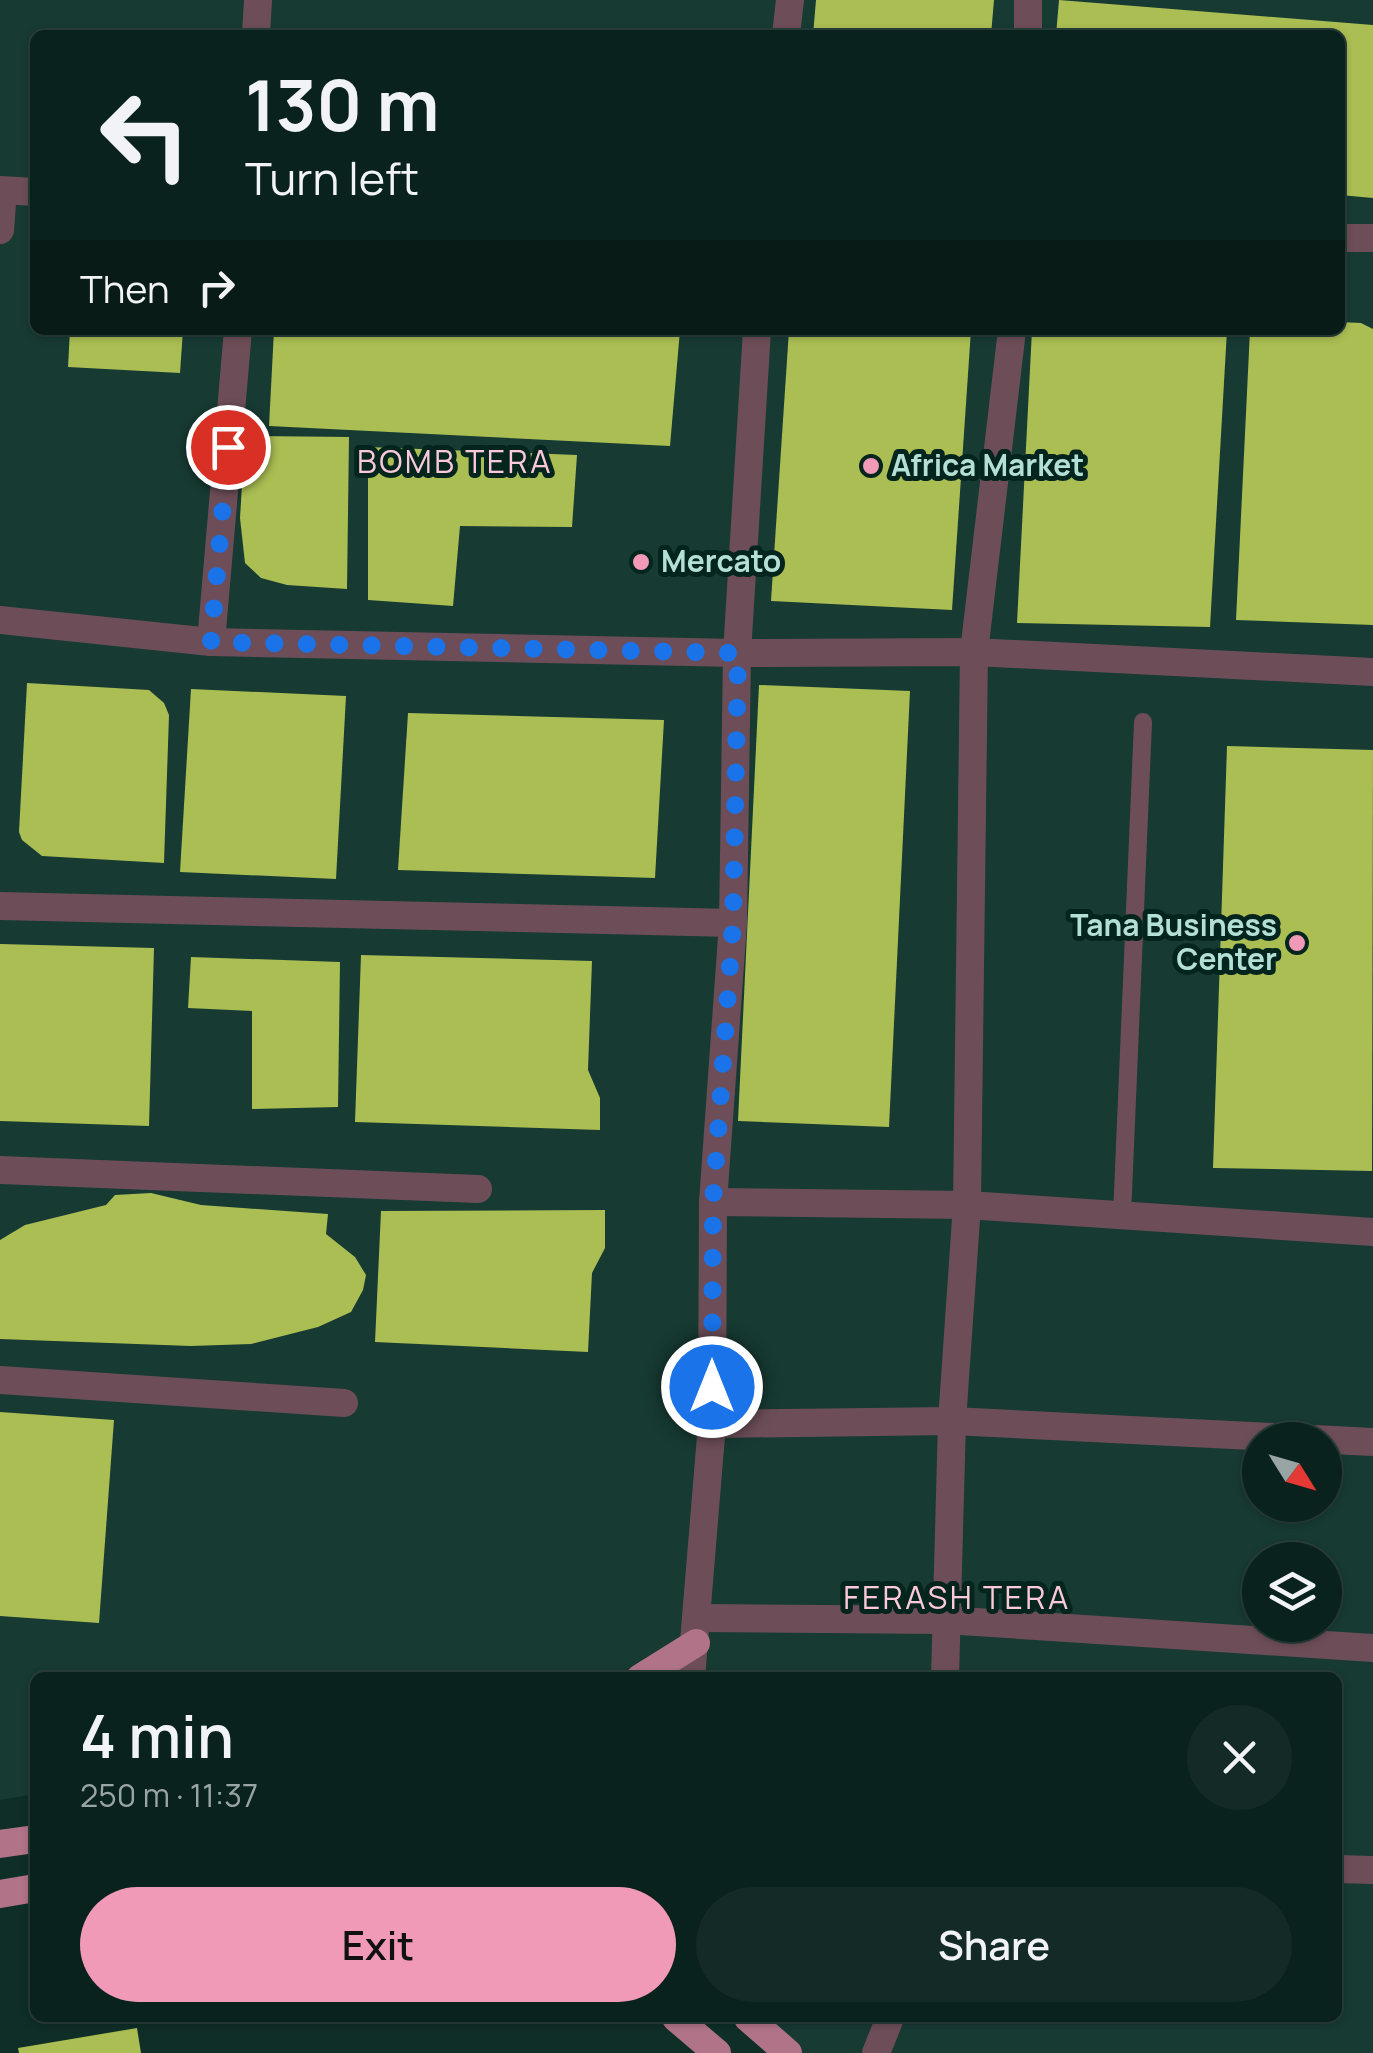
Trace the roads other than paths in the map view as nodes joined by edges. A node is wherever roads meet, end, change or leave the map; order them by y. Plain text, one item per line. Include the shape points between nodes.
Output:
1 (258, 0) edge
2 (790, 0) edge
3 (1028, 0) edge
4 (256, 30) edge
5 (787, 30) edge
6 (1028, 30) edge
7 (1, 190) edge
8 (30, 192) edge
9 (0, 230) edge
10 (1345, 238) edge
11 (1373, 238) edge
12 (238, 335) edge
13 (757, 335) edge
14 (1011, 335) edge
15 (0, 620) edge
16 (211, 642) junction
17 (974, 652) junction
18 (738, 653) junction
19 (1373, 672) edge
20 (1144, 722) dead end
21 (0, 906) edge
22 (733, 924) junction
23 (0, 1170) edge
24 (478, 1189) dead end
25 (713, 1202) junction
26 (967, 1206) junction
27 (1122, 1216) junction
28 (1373, 1232) edge
29 (0, 1380) edge
30 (344, 1404) dead end
31 (952, 1421) junction
32 (712, 1424) junction
33 (1373, 1442) edge
34 (945, 1620) junction
35 (697, 1630) junction
36 (1373, 1648) edge
37 (647, 1672) edge
38 (692, 1672) edge
39 (945, 1672) edge
40 (30, 1840) edge
41 (0, 1844) edge
42 (1342, 1869) edge
43 (1373, 1870) edge
44 (30, 1889) edge
45 (0, 1894) edge
46 (681, 2022) edge
47 (753, 2022) edge
48 (888, 2022) edge
49 (717, 2053) edge
50 (788, 2053) edge
51 (876, 2053) edge

1 - 4 street
2 - 5 street
3 - 6 street
7 - 8 street
7 - 9 street
10 - 11 street
12 - 16 street
13 - 18 street
14 - 17 street
15 - 16 street
16 - 18 street
17 - 18 street
17 - 19 street
17 - 26 street
18 - 22 street
20 - 27 lane
21 - 22 street
22 - 25 street
23 - 24 street
25 - 26 street
25 - 32 street
26 - 27 street
26 - 31 street
27 - 28 street
29 - 30 street
31 - 32 street
31 - 33 street
31 - 34 street
32 - 35 street
34 - 35 street
34 - 36 street
34 - 39 street
35 - 37 main road
35 - 38 street
40 - 41 main road
42 - 43 street
44 - 45 main road
46 - 49 main road
47 - 50 main road
48 - 51 street

